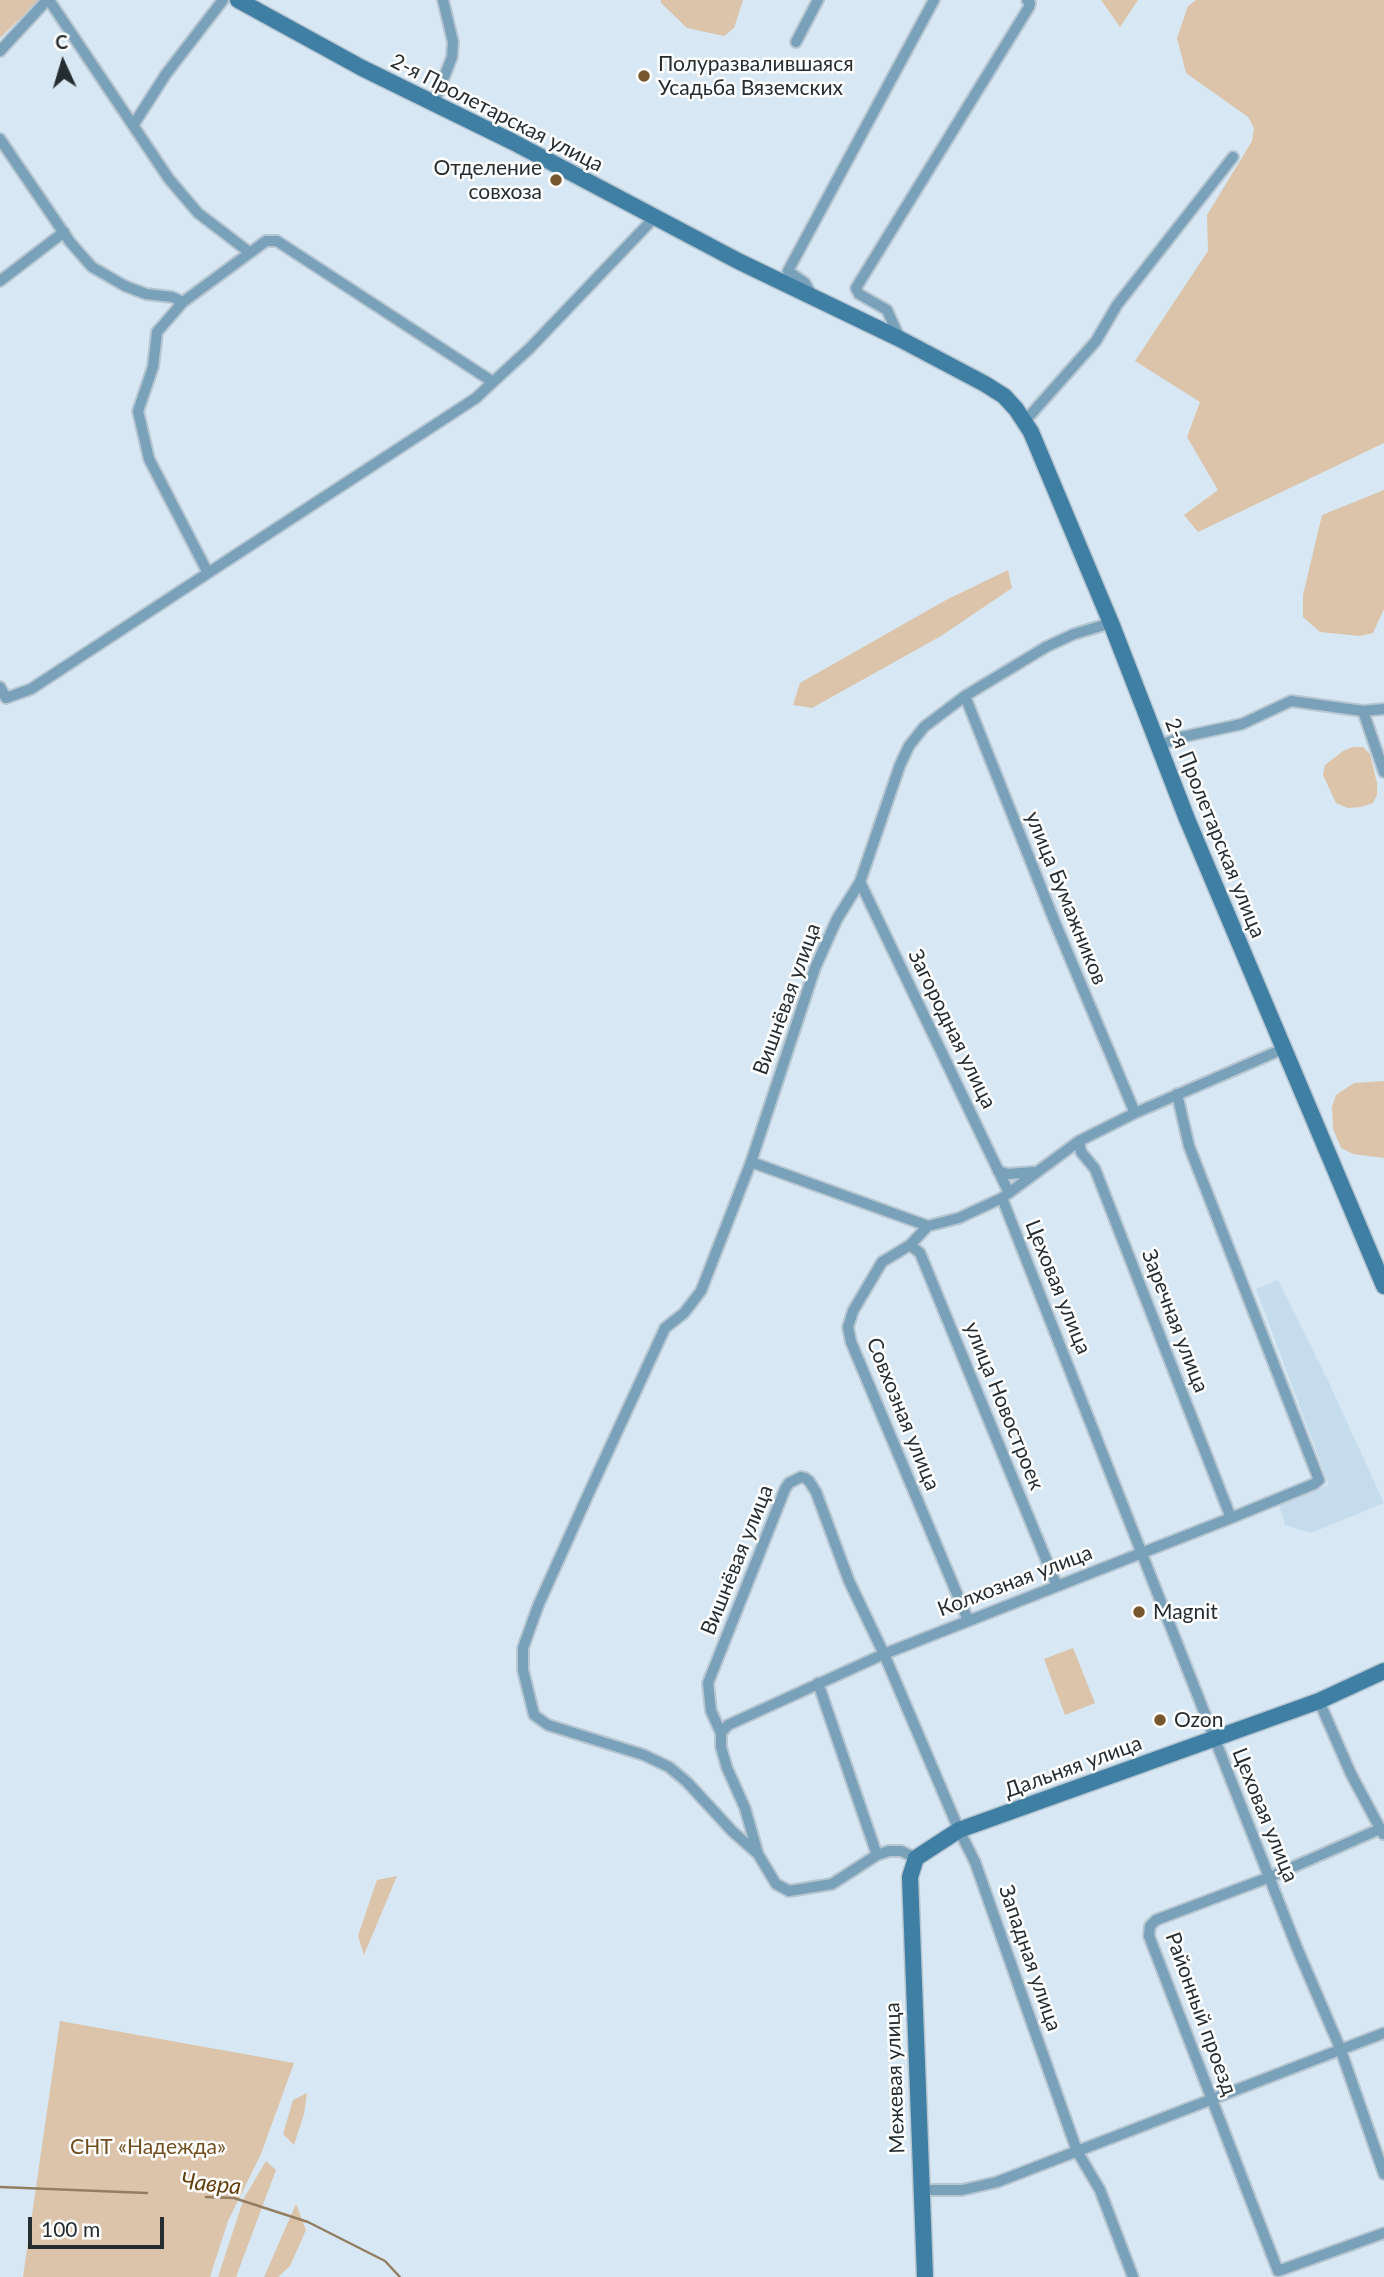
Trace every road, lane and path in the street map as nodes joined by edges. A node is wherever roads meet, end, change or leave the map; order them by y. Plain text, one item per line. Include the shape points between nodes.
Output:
1 (48, 0) edge
2 (223, 0) edge
3 (239, 0) edge
4 (443, 0) edge
5 (818, 0) edge
6 (934, 0) edge
7 (1027, 0) edge
8 (796, 42) dead end
9 (0, 51) edge
10 (434, 103) junction
11 (134, 124) junction
12 (0, 139) edge
13 (1233, 157) dead end
14 (654, 218) junction
15 (64, 232) junction
16 (249, 252) junction
17 (0, 281) edge
18 (811, 294) junction
19 (183, 302) junction
20 (900, 339) junction
21 (494, 382) junction
22 (1025, 421) junction
23 (208, 573) junction
24 (1111, 623) junction
25 (0, 687) edge
26 (965, 696) junction
27 (1384, 709) edge
28 (1363, 711) junction
29 (1158, 746) junction
30 (1384, 772) edge
31 (860, 882) junction
32 (1283, 1049) junction
33 (1177, 1094) junction
34 (1135, 1113) junction
35 (1079, 1141) junction
36 (751, 1162) junction
37 (999, 1171) junction
38 (1038, 1171) junction
39 (1005, 1195) junction
40 (928, 1226) junction
41 (910, 1245) junction
42 (1384, 1286) edge
43 (1231, 1518) junction
44 (1143, 1553) junction
45 (1057, 1586) junction
46 (968, 1620) junction
47 (884, 1654) junction
48 (1384, 1671) edge
49 (818, 1683) junction
50 (1319, 1701) junction
51 (724, 1729) junction
52 (1214, 1739) junction
53 (958, 1830) junction
54 (1382, 1832) edge
55 (758, 1853) junction
56 (877, 1855) junction
57 (916, 1858) junction
58 (1270, 1877) junction
59 (1384, 2033) edge
60 (1340, 2048) junction
61 (1212, 2099) junction
62 (1077, 2151) junction
63 (1384, 2174) edge
64 (920, 2190) junction
65 (1384, 2233) edge
66 (925, 2277) edge
67 (1133, 2277) edge

1 - 9 street
1 - 11 street
2 - 11 street
3 - 10 main road, 2-я Пролетарская улица
4 - 10 street via 452,57
5 - 8 street
6 - 18 street via 788,271 805,283
7 - 20 street via 1029,8 856,288 887,310
10 - 14 main road, 2-я Пролетарская улица
11 - 16 street via 169,179 198,213
12 - 15 street
13 - 22 street via 1117,305 1096,341
14 - 18 main road, 2-я Пролетарская улица
14 - 21 street
15 - 17 street
15 - 19 street via 92,267 125,286
16 - 19 street
16 - 21 street via 265,241 277,241
18 - 20 main road, 2-я Пролетарская улица
19 - 23 street via 157,331 153,367 138,411 149,459
20 - 22 main road, 2-я Пролетарская улица via 1004,396
21 - 23 street
22 - 24 main road, 2-я Пролетарская улица
23 - 25 street via 31,689 6,698
24 - 26 street, Вишнёвая улица via 1046,647
24 - 29 main road, 2-я Пролетарская улица
26 - 31 street, Вишнёвая улица via 924,727 909,746
26 - 34 street, улица Бумажников
27 - 28 street
28 - 29 street via 1291,701 1242,724
28 - 30 street
29 - 32 main road, 2-я Пролетарская улица
31 - 36 street, Вишнёвая улица via 815,968
31 - 37 street, Загородная улица
32 - 33 street
32 - 42 main road, 2-я Пролетарская улица
33 - 34 street
33 - 43 street, Колхозная улица via 1189,1146 1318,1480
34 - 35 street
35 - 38 street
35 - 43 street, Заречная улица via 1081,1152 1095,1169
36 - 40 street
36 - 55 street, Вишнёвая улица via 701,1291 665,1328 538,1606 523,1648 523,1670 534,1715 548,1725 669,1767
37 - 38 street
37 - 39 street, Загородная улица
38 - 39 street
39 - 40 street via 959,1218
39 - 44 street, Цеховая улица
40 - 41 street, Совхозная улица
41 - 45 street, улица Новостроек via 920,1253
41 - 46 street, Совхозная улица via 882,1262 848,1327
43 - 44 street, Колхозная улица
44 - 45 street, Колхозная улица
44 - 52 street, Цеховая улица
45 - 46 street, Колхозная улица
46 - 47 street, Колхозная улица
47 - 49 street, Колхозная улица
47 - 51 street, Вишнёвая улица via 849,1581 816,1492 801,1477 785,1489 708,1683 710,1711
47 - 53 street, Западная улица
48 - 50 main road, Дальняя улица
49 - 51 street, Колхозная улица
49 - 56 street
50 - 52 main road, Дальняя улица
50 - 54 street
51 - 55 street via 721,1747
52 - 53 main road, Дальняя улица
52 - 58 street, Цеховая улица
53 - 57 main road, Дальняя улица
53 - 62 street, Западная улица via 975,1862
54 - 58 street, Районный проезд
55 - 56 street via 776,1884 789,1891 832,1884
56 - 57 street via 888,1851
57 - 64 main road, Межевая улица via 910,1877
58 - 60 street, Цеховая улица
58 - 61 street, Районный проезд via 1150,1926 1149,1936
59 - 60 street
60 - 61 street
60 - 63 street, Цеховая улица
61 - 62 street
61 - 65 street, Районный проезд via 1278,2271
62 - 64 street via 981,2187
62 - 67 street, Западная улица via 1100,2190
64 - 66 main road, Межевая улица

